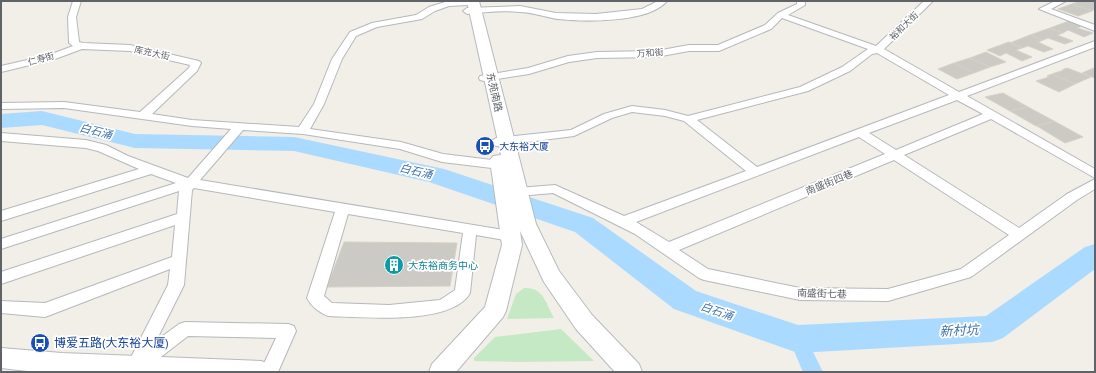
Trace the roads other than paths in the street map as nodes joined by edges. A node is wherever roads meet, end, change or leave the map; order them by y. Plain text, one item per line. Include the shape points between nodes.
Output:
1 (77, 1) edge
2 (663, 1) edge
3 (801, 1) edge
4 (929, 1) edge
5 (1062, 1) edge
6 (469, 5) edge
7 (781, 15) junction
8 (1095, 28) edge
9 (1095, 44) edge
10 (81, 46) junction
11 (878, 50) junction
12 (1, 69) edge
13 (488, 77) junction
14 (957, 95) junction
15 (1, 106) edge
16 (992, 115) junction
17 (143, 116) junction
18 (688, 119) junction
19 (236, 131) junction
20 (303, 131) junction
21 (859, 132) junction
22 (1, 137) edge
23 (501, 141) junction
24 (894, 155) junction
25 (151, 170) junction
26 (755, 172) junction
27 (1095, 174) edge
28 (509, 180) junction
29 (191, 183) junction
30 (1095, 183) edge
31 (343, 209) junction
32 (1, 216) edge
33 (183, 217) junction
34 (623, 222) junction
35 (470, 230) junction
36 (516, 230) junction
37 (1020, 234) junction
38 (1, 244) edge
39 (667, 249) junction
40 (179, 260) junction
41 (1, 278) edge
42 (1, 307) edge
43 (1, 358) edge
44 (135, 367) junction
45 (261, 372) edge
46 (269, 372) edge
47 (441, 372) edge
48 (630, 372) edge

1 - 10 street via 72,17 73,34 74,43
2 - 6 street via 654,8 628,15 586,17
3 - 7 street, 万和街 via 801,5
4 - 11 street, 裕和大街
5 - 8 street via 1043,9
6 - 13 street, 东苑南路
6 - 20 street via 448,4 419,17 376,25 353,34 336,59 319,104
7 - 11 street
7 - 13 street, 万和街 via 768,27 719,48 689,48 656,54 597,55 568,59 529,71
9 - 14 street
10 - 12 street, 仁寿街 via 52,57
10 - 17 street, 库充大街 via 130,48 196,63 193,69
11 - 14 street
11 - 18 street, 裕和大街 via 869,52 846,69 804,89
13 - 23 street, 东苑南路
14 - 16 street
14 - 21 street
15 - 17 street, 南盛街七巷 via 64,105
16 - 24 street, 南盛街四巷
16 - 27 street
17 - 19 street, 南盛街七巷
18 - 23 street via 632,109 608,116 574,133
18 - 26 street
19 - 20 street, 南盛街七巷
19 - 29 street
20 - 28 street, 南盛街七巷 via 401,146
21 - 24 street
21 - 26 street
22 - 25 street via 86,144 102,148
23 - 28 street, 东苑南路
23 - 28 street, 东苑南路
24 - 37 street
24 - 39 street, 南盛街四巷
25 - 29 street
25 - 32 street
26 - 34 street
28 - 34 street, 南盛街七巷 via 555,190
28 - 36 street
29 - 31 street
29 - 33 street via 186,189
29 - 38 street
30 - 37 street, 南盛街七巷
31 - 35 street
31 - 35 street via 314,298 328,309 389,312 443,306 462,293
33 - 40 street
33 - 41 street
34 - 39 street, 南盛街七巷 via 640,230
35 - 36 street
36 - 47 street via 495,311
36 - 48 street via 584,322
37 - 39 street, 南盛街七巷 via 966,273 888,295 800,294 770,288 704,274
40 - 42 street via 45,310
40 - 44 street via 176,285
43 - 44 street
44 - 45 street
44 - 46 street via 185,329 288,331

